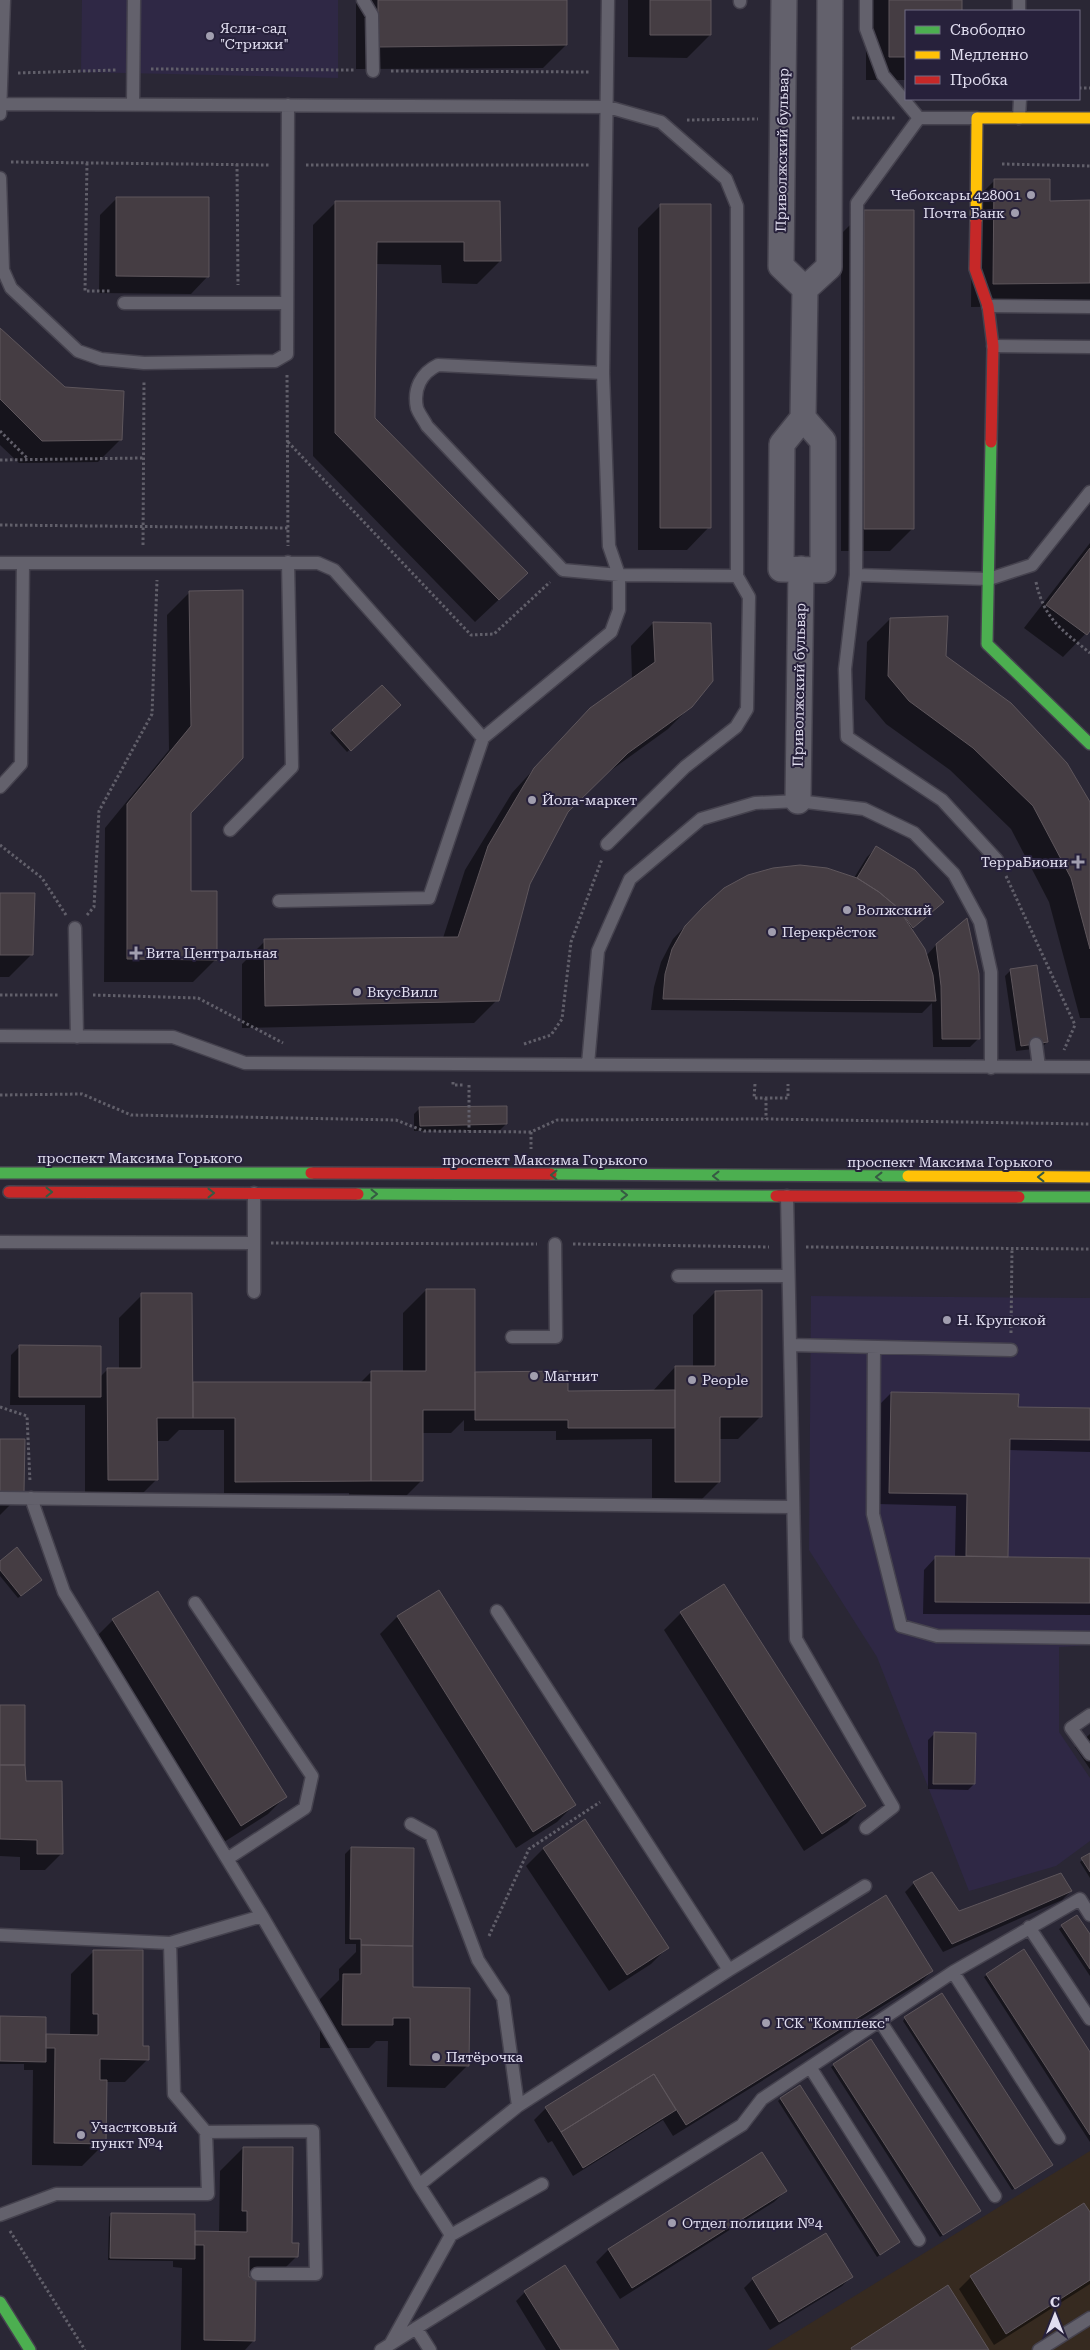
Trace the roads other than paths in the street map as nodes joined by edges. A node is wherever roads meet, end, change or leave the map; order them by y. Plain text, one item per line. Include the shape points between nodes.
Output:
1 (4, 0) edge
2 (134, 0) edge
3 (363, 0) edge
4 (608, 0) edge
5 (784, 0) edge
6 (830, 0) edge
7 (866, 0) edge
8 (373, 71) road end
9 (1020, 100) edge
10 (0, 104) edge
11 (133, 104) junction
12 (288, 105) junction
13 (608, 108) junction
14 (0, 114) edge
15 (919, 118) junction
16 (977, 118) junction
17 (1019, 118) junction
18 (1090, 118) edge
19 (0, 178) edge
20 (806, 289) junction
21 (124, 302) road end
22 (287, 302) junction
23 (988, 306) junction
24 (1090, 307) edge
25 (993, 346) junction
26 (1090, 347) edge
27 (603, 373) junction
28 (802, 418) junction
29 (1090, 492) edge
30 (288, 562) junction
31 (0, 563) edge
32 (22, 563) junction
33 (801, 569) junction
34 (619, 575) junction
35 (856, 575) junction
36 (737, 576) junction
37 (989, 579) junction
38 (483, 738) junction
39 (1090, 744) edge
40 (0, 787) edge
41 (798, 801) junction
42 (230, 830) dead end
43 (607, 844) road end
44 (997, 860) dead end
45 (279, 901) dead end
46 (75, 928) road end
47 (0, 1036) edge
48 (76, 1036) junction
49 (1036, 1044) dead end
50 (588, 1064) junction
51 (1039, 1067) junction
52 (1090, 1067) edge
53 (991, 1068) junction
54 (0, 1173) edge
55 (254, 1173) junction
56 (786, 1176) junction
57 (1090, 1177) edge
58 (0, 1192) edge
59 (254, 1194) junction
60 (787, 1196) junction
61 (1090, 1197) edge
62 (0, 1242) edge
63 (254, 1243) junction
64 (555, 1244) road end
65 (678, 1276) dead end
66 (788, 1276) junction
67 (254, 1292) dead end
68 (512, 1337) dead end
69 (790, 1345) junction
70 (874, 1348) junction
71 (1011, 1350) dead end
72 (0, 1498) edge
73 (31, 1498) junction
74 (793, 1507) junction
75 (195, 1603) dead end
76 (496, 1611) dead end
77 (1090, 1638) edge
78 (1090, 1715) edge
79 (1090, 1754) edge
80 (411, 1824) dead end
81 (866, 1828) dead end
82 (227, 1859) junction
83 (865, 1886) dead end
84 (1090, 1915) edge
85 (262, 1916) junction
86 (1029, 1927) junction
87 (0, 1935) edge
88 (170, 1943) junction
89 (729, 1970) junction
90 (953, 1972) junction
91 (1090, 2019) edge
92 (880, 2021) junction
93 (810, 2067) junction
94 (518, 2106) junction
95 (206, 2132) junction
96 (1060, 2138) dead end
97 (542, 2184) dead end
98 (419, 2186) junction
99 (994, 2196) dead end
100 (3, 2219) edge
101 (451, 2235) junction
102 (919, 2240) dead end
103 (257, 2274) dead end
104 (0, 2302) edge
105 (1090, 2318) edge
106 (416, 2328) junction
107 (386, 2347) edge
108 (30, 2350) edge
109 (430, 2350) edge
110 (1040, 2350) edge

1 - 10 lane
2 - 11 lane
3 - 8 lane via 372,15
4 - 13 lane
5 - 20 street, Приволжский бульвар via 781,266
6 - 20 street via 829,267
7 - 15 lane via 866,29 883,75
9 - 17 lane
10 - 11 lane
10 - 14 lane
11 - 12 lane
12 - 13 lane
12 - 22 lane
13 - 27 lane
13 - 36 lane via 661,122 726,179 737,206
15 - 16 lane
15 - 35 lane via 857,203
16 - 17 main road
16 - 23 main road via 975,269
17 - 18 main road
19 - 22 lane via 3,270 11,288 78,351 101,359 144,363 275,361 287,354
20 - 28 street
21 - 22 lane
23 - 24 lane
23 - 25 main road
25 - 26 lane
25 - 37 main road
27 - 34 lane via 608,546
27 - 34 lane via 438,365 426,371 418,389 418,408 427,426 563,570
28 - 33 street via 782,444 781,569
28 - 33 street via 823,441 823,570
29 - 37 lane via 1032,565
30 - 32 lane
30 - 38 lane via 318,563 334,570
30 - 42 lane via 292,767
31 - 32 lane
32 - 40 lane via 21,764
33 - 41 street, Приволжский бульвар
34 - 36 lane
34 - 38 lane via 619,610 610,632
35 - 37 lane
35 - 44 lane via 845,668 847,737 942,800
36 - 43 lane via 749,598 747,709 736,727 685,767
37 - 39 main road via 987,644
38 - 45 lane via 429,898
41 - 50 lane via 755,803 701,819 630,879 598,951
41 - 53 lane via 864,809 914,833 954,874 980,922 991,972
46 - 48 lane
47 - 48 lane
48 - 50 lane via 173,1037 245,1063
49 - 51 lane
50 - 53 lane
51 - 52 lane
51 - 53 lane
54 - 55 main road, проспект Максима Горького
56 -> 55 main road, проспект Максима Горького
55 - 59 main road
57 -> 56 main road, проспект Максима Горького
56 - 60 main road
58 -> 59 main road
59 -> 60 main road
59 - 63 lane
60 - 61 main road
60 - 66 lane
62 - 63 lane
63 - 67 lane
64 - 68 lane via 556,1337
65 - 66 lane
66 - 69 lane
69 - 70 lane
69 - 74 lane
70 - 71 lane
70 - 77 lane via 873,1514 901,1626 937,1636
72 - 73 lane
73 - 74 lane
73 - 82 lane via 64,1592
74 - 81 lane via 796,1639 893,1807
75 - 82 lane via 312,1776 306,1808
76 - 89 lane
78 - 79 lane via 1071,1728
80 - 94 lane via 431,1835 478,1960 503,1998
82 - 85 lane
83 - 89 lane
84 - 86 lane via 1080,1899
85 - 88 lane
85 - 98 lane
86 - 90 lane
86 - 91 lane
87 - 88 lane
88 - 95 lane via 174,2094
89 - 94 lane
90 - 92 lane
90 - 96 lane
92 - 93 lane
92 - 99 lane
93 - 102 lane
93 - 106 lane via 762,2099 742,2125
94 - 98 lane
95 - 100 lane via 208,2194 56,2194
95 - 103 lane via 313,2131 316,2274
97 - 101 lane
98 - 101 lane
101 - 107 lane
104 - 108 main road
105 - 110 lane
106 - 107 lane
106 - 109 lane

